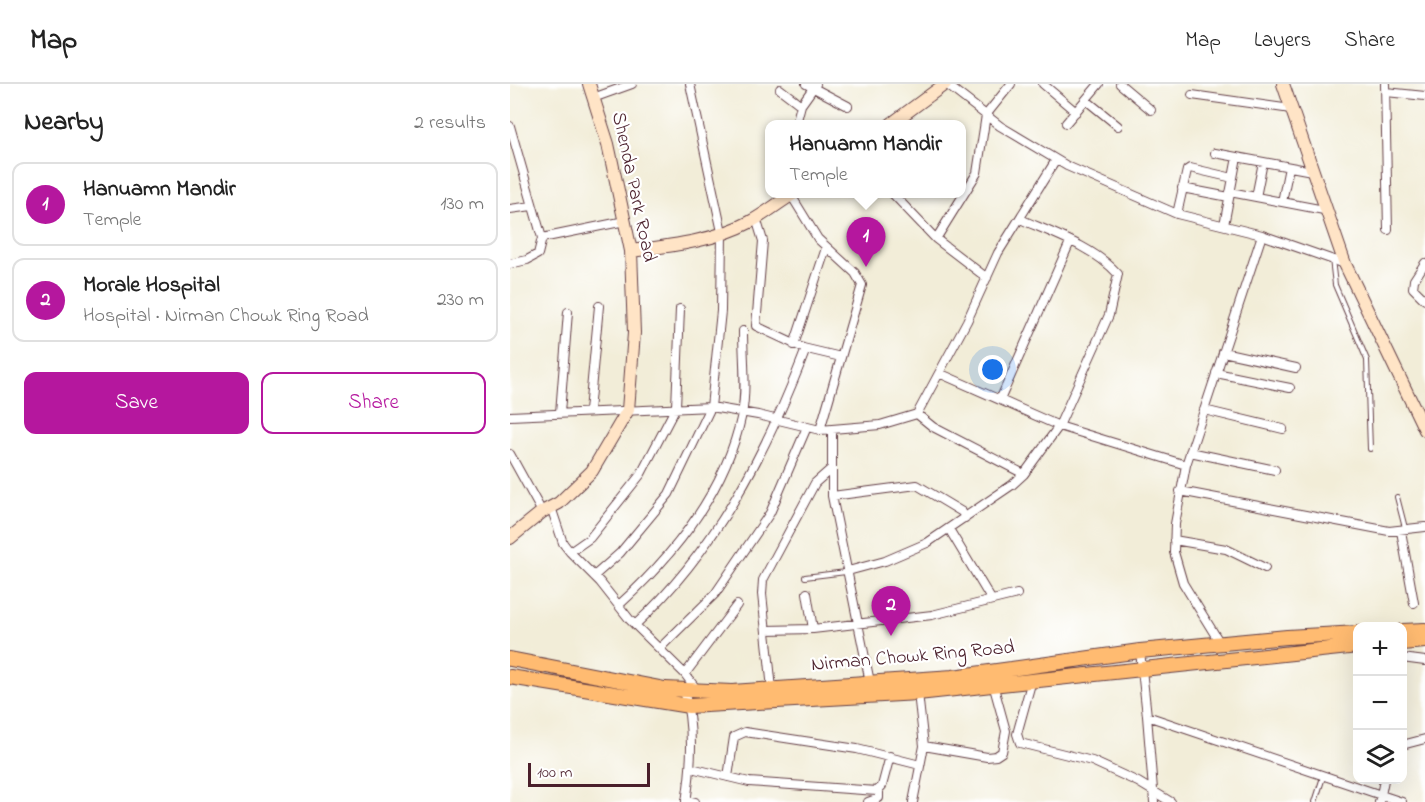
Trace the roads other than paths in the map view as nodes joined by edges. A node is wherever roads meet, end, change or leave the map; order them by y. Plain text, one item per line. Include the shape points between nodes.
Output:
1 (589, 84) edge
2 (632, 84) edge
3 (690, 84) edge
4 (946, 84) edge
5 (1011, 84) edge
6 (1043, 84) edge
7 (1099, 84) edge
8 (1120, 84) edge
9 (1283, 84) edge
10 (811, 86) edge
11 (1386, 88) edge
12 (780, 89) dead end
13 (1192, 95) dead end
14 (1425, 96) edge
15 (593, 98) junction
16 (1086, 100) junction
17 (801, 105) junction
18 (848, 106) dead end
19 (1291, 109) junction
20 (1150, 110) dead end
21 (1076, 111) junction
22 (986, 115) junction
23 (797, 120) edge
24 (896, 120) edge
25 (1066, 123) dead end
26 (510, 126) edge
27 (1118, 126) dead end
28 (1215, 153) dead end
29 (1237, 157) junction
30 (1056, 160) junction
31 (1263, 162) junction
32 (1289, 167) junction
33 (1312, 171) junction
34 (1233, 178) junction
35 (1182, 188) junction
36 (966, 191) edge
37 (1230, 194) junction
38 (1256, 197) junction
39 (786, 198) edge
40 (795, 198) edge
41 (897, 198) edge
42 (961, 198) edge
43 (1282, 202) junction
44 (532, 206) junction
45 (510, 209) edge
46 (1324, 210) junction
47 (1177, 214) junction
48 (756, 218) junction
49 (1020, 219) junction
50 (625, 221) junction
51 (1224, 225) junction
52 (1388, 230) dead end
53 (723, 232) junction
54 (1262, 235) junction
55 (542, 238) junction
56 (936, 239) junction
57 (1070, 242) junction
58 (826, 248) junction
59 (631, 251) junction
60 (1332, 259) junction
61 (1425, 263) edge
62 (510, 264) edge
63 (1345, 264) junction
64 (987, 278) junction
65 (1425, 300) edge
66 (599, 306) dead end
67 (680, 309) dead end
68 (568, 312) dead end
69 (743, 331) dead end
70 (794, 345) junction
71 (806, 349) junction
72 (1223, 352) junction
73 (841, 357) junction
74 (1296, 368) dead end
75 (939, 373) junction
76 (1216, 373) junction
77 (1290, 387) dead end
78 (1000, 400) junction
79 (676, 407) junction
80 (711, 407) junction
81 (627, 410) junction
82 (1204, 410) junction
83 (589, 411) junction
84 (742, 412) junction
85 (560, 413) junction
86 (917, 414) junction
87 (510, 416) edge
88 (779, 420) junction
89 (1059, 426) junction
90 (807, 427) junction
91 (1283, 429) dead end
92 (820, 430) junction
93 (832, 430) junction
94 (1425, 430) edge
95 (1370, 449) dead end
96 (1190, 452) junction
97 (510, 454) edge
98 (1186, 465) junction
99 (832, 468) junction
100 (1275, 470) dead end
101 (1023, 474) junction
102 (1180, 491) junction
103 (832, 496) junction
104 (1397, 497) dead end
105 (547, 509) junction
106 (965, 518) junction
107 (1425, 527) edge
108 (949, 529) junction
109 (1403, 531) junction
110 (510, 538) edge
111 (1174, 540) junction
112 (570, 552) junction
113 (1264, 568) dead end
114 (848, 571) junction
115 (594, 576) junction
116 (805, 577) dead end
117 (807, 592) dead end
118 (1017, 594) dead end
119 (991, 599) junction
120 (1414, 603) dead end
121 (619, 605) junction
122 (737, 605) dead end
123 (859, 624) junction
124 (635, 625) junction
125 (813, 629) junction
126 (766, 630) junction
127 (1425, 630) edge
128 (1407, 631) edge
129 (1353, 633) edge
130 (1425, 641) edge
131 (1220, 643) junction
132 (1407, 643) edge
133 (1353, 647) edge
134 (660, 648) junction
135 (1140, 651) junction
136 (510, 659) edge
137 (1407, 659) edge
138 (1425, 661) edge
139 (1143, 668) junction
140 (685, 674) junction
141 (510, 677) edge
142 (1032, 680) junction
143 (993, 684) junction
144 (772, 689) junction
145 (871, 689) junction
146 (691, 690) junction
147 (918, 693) junction
148 (689, 706) junction
149 (1147, 716) junction
150 (1425, 739) edge
151 (1407, 744) edge
152 (924, 746) junction
153 (890, 756) junction
154 (920, 765) junction
155 (691, 768) junction
156 (729, 777) junction
157 (1323, 777) junction
158 (879, 790) junction
159 (1155, 798) edge
160 (1380, 798) edge
161 (689, 801) edge
162 (868, 802) edge
163 (913, 802) edge
164 (1171, 802) edge
165 (1315, 802) edge
166 (1402, 802) edge

1 - 15 street, Shenda Park Road
2 - 15 street
3 - 53 street
4 - 22 street
4 - 24 street
5 - 22 street
6 - 21 street
7 - 16 street
8 - 20 street
9 - 19 street
10 - 17 street
10 - 18 street
11 - 14 street
11 - 52 street
12 - 17 street
13 - 19 street
15 - 50 street, Shenda Park Road
16 - 21 street
16 - 27 street
17 - 23 street
19 - 33 street
21 - 25 street
22 - 30 street
22 - 36 street via 977,173
26 - 44 street
28 - 29 street
29 - 31 street
29 - 34 street
30 - 47 street
30 - 49 street
31 - 32 street
31 - 38 street
32 - 33 street
32 - 43 street
33 - 46 street
34 - 35 street via 1190,168
34 - 37 street
35 - 37 street
35 - 47 street
37 - 38 street
37 - 51 street
38 - 43 street
39 - 48 street
40 - 58 street
41 - 56 street
42 - 56 street
43 - 46 street
44 - 45 street
44 - 55 street
46 - 63 street
47 - 51 street
48 - 53 street
48 - 70 street via 763,242 756,326
49 - 57 street
49 - 64 street
50 - 55 street
50 - 59 street, Shenda Park Road
51 - 54 street
53 - 59 street via 682,244
53 - 80 street via 721,311
54 - 60 street
54 - 72 street
55 - 62 street via 538,254
56 - 64 street
57 - 78 street
57 - 89 street via 1118,274 1109,315
58 - 70 street
58 - 73 street via 855,273 862,285
59 - 81 street, Shenda Park Road via 634,333
60 - 63 street
60 - 95 lane via 1335,285 1367,360
61 - 65 street via 1413,280 1413,288
63 - 94 street
64 - 75 street
66 - 83 street
67 - 79 street
68 - 85 street
69 - 84 street
70 - 71 street
71 - 73 street
71 - 88 street
72 - 74 street
72 - 76 street
73 - 92 street
75 - 78 street
75 - 86 street
76 - 77 street
76 - 82 street
78 - 89 street
79 - 80 street
79 - 81 street
79 - 112 street via 641,474 590,538
80 - 84 street
80 - 115 street via 669,494 620,553
81 - 83 street
81 - 105 street, Shenda Park Road via 592,471
82 - 91 street
82 - 96 street
83 - 85 street
84 - 88 street
84 - 121 street via 729,456 696,516 672,551
85 - 87 street
86 - 93 street via 880,425
86 - 101 street via 933,427
88 - 90 street
88 - 124 street via 694,564
89 - 98 street
89 - 101 street
90 - 92 street
90 - 134 street via 770,513 715,594
92 - 93 street
93 - 99 street
96 - 98 street
96 - 100 street
97 - 105 street
98 - 102 street
99 - 103 street
99 - 126 street via 815,483 764,580
101 - 106 street
102 - 109 street
102 - 111 street
103 - 106 street via 918,485 962,512
103 - 114 street
104 - 109 lane
105 - 110 street, Shenda Park Road
105 - 112 street
106 - 108 street
107 - 109 street
108 - 114 street via 885,561
108 - 119 street
109 - 120 street
111 - 113 street via 1226,549
111 - 131 street via 1183,583
112 - 115 street
114 - 116 lane
114 - 123 street
115 - 121 street
117 - 125 street
118 - 119 street
119 - 123 street via 932,615
121 - 124 street
122 - 140 street
123 - 125 street
123 - 145 street
124 - 134 street
125 - 126 street
126 - 144 street
127 - 128 main road
129 - 131 main road, Nirman Chowk Ring Road
130 - 132 main road
131 - 135 main road, Nirman Chowk Ring Road
133 - 139 main road
134 - 140 street
135 - 139 street
135 - 145 main road, Nirman Chowk Ring Road
136 - 146 main road, Nirman Chowk Ring Road via 665,689
137 - 138 street
139 - 142 main road
139 - 149 street
140 - 146 street
141 - 148 main road
142 - 143 main road
142 - 159 street via 1017,734 1023,745 1092,761 1138,782
143 - 147 main road
143 - 152 street via 1006,731 1002,752 987,757
144 - 145 main road, Nirman Chowk Ring Road
144 - 146 main road, Nirman Chowk Ring Road
145 - 147 main road
145 - 148 main road
146 - 148 street
147 - 152 street
148 - 155 street
149 - 157 street
149 - 159 street
150 - 151 street
152 - 154 street
153 - 154 street
153 - 156 street via 745,732 734,737
153 - 158 street
154 - 163 street
155 - 156 street
155 - 161 street
156 - 158 street via 749,782
157 - 160 street
157 - 165 lane
158 - 162 street via 879,798
159 - 164 street
160 - 166 street

